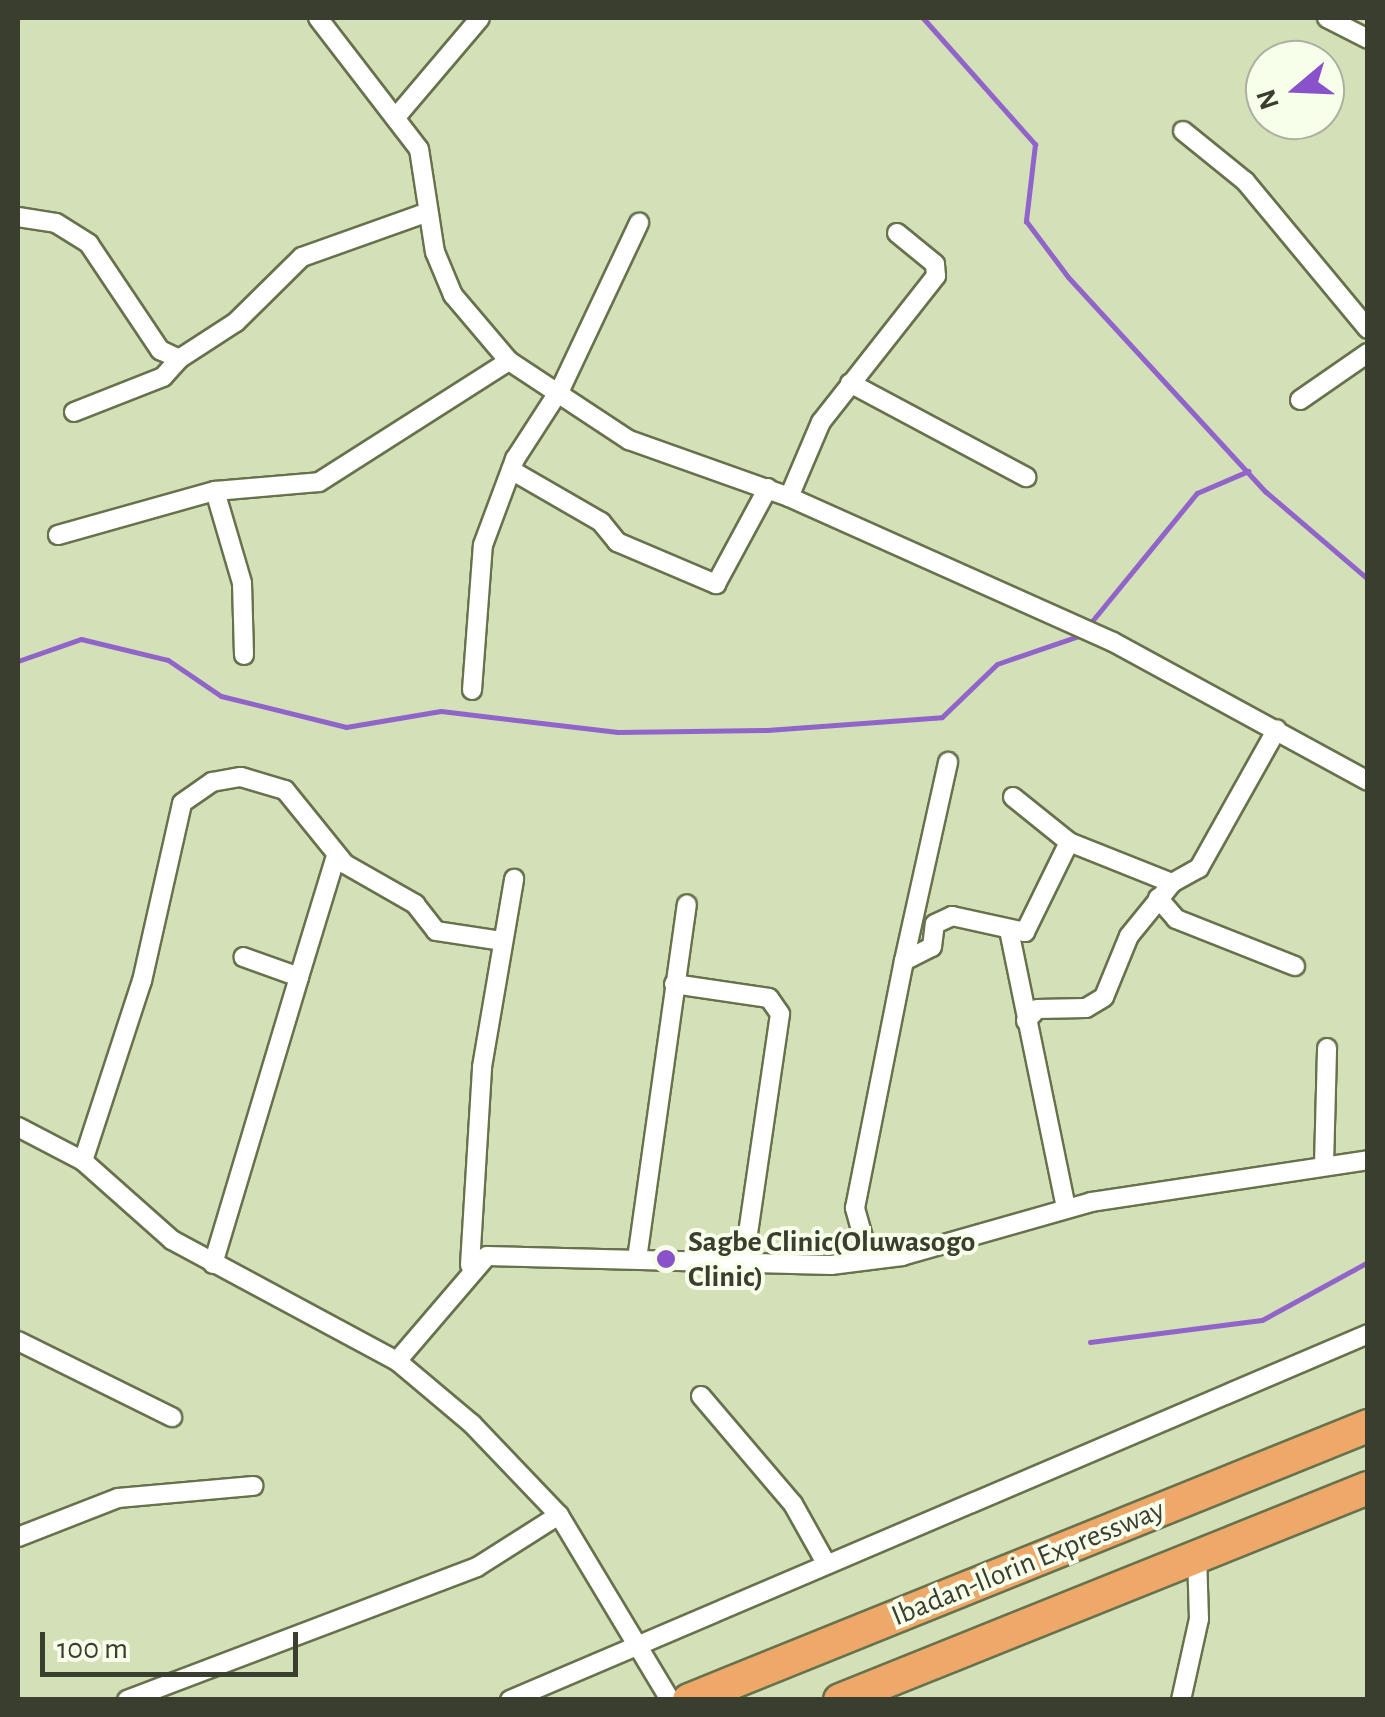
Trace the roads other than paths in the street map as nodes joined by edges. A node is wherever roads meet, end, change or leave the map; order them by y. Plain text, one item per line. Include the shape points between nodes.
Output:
1 (318, 18) edge
2 (480, 18) edge
3 (1327, 18) edge
4 (1368, 39) edge
5 (397, 116) junction
6 (1183, 131) dead end
7 (423, 214) junction
8 (18, 217) edge
9 (639, 223) dead end
10 (897, 233) dead end
11 (1368, 328) edge
12 (1368, 353) edge
13 (178, 359) junction
14 (509, 361) junction
15 (850, 382) junction
16 (557, 393) junction
17 (1300, 400) dead end
18 (74, 412) dead end
19 (511, 470) junction
20 (1026, 477) dead end
21 (768, 488) junction
22 (215, 491) junction
23 (790, 497) junction
24 (58, 535) dead end
25 (244, 655) dead end
26 (472, 690) dead end
27 (1277, 729) junction
28 (948, 762) dead end
29 (1368, 782) edge
30 (1013, 796) dead end
31 (1069, 842) junction
32 (336, 856) junction
33 (514, 879) dead end
34 (1172, 884) junction
35 (1158, 898) junction
36 (687, 905) dead end
37 (1010, 934) junction
38 (502, 941) junction
39 (243, 958) dead end
40 (904, 961) junction
41 (1296, 966) dead end
42 (299, 976) junction
43 (674, 984) junction
44 (1026, 1020) junction
45 (1328, 1048) dead end
46 (18, 1128) edge
47 (1368, 1160) edge
48 (83, 1161) junction
49 (1324, 1165) junction
50 (1066, 1208) junction
51 (868, 1255) junction
52 (637, 1258) junction
53 (213, 1264) junction
54 (470, 1265) junction
55 (743, 1269) junction
56 (1368, 1334) edge
57 (18, 1341) edge
58 (397, 1361) junction
59 (701, 1396) dead end
60 (172, 1417) dead end
61 (1368, 1426) edge
62 (253, 1486) dead end
63 (1368, 1488) edge
64 (559, 1515) junction
65 (18, 1538) edge
66 (1197, 1556) junction
67 (826, 1564) junction
68 (641, 1648) junction
69 (128, 1700) edge
70 (510, 1700) edge
71 (670, 1700) edge
72 (689, 1700) edge
73 (840, 1700) edge
74 (1181, 1700) edge

1 - 5 street
2 - 5 street
3 - 4 street
5 - 7 street via 426,170
6 - 11 street via 1245,180
7 - 13 street via 302,257 236,322
7 - 14 street via 453,296
8 - 13 street via 56,224 89,244 160,350
9 - 16 street
10 - 15 street via 936,264 936,276
12 - 17 street
13 - 18 street via 163,377
14 - 16 street
14 - 22 street via 319,482
15 - 20 street
15 - 23 street
16 - 19 street
16 - 21 street via 628,440
19 - 21 street via 600,522 616,542 716,584
19 - 26 street via 478,567
21 - 23 street
22 - 24 street
22 - 25 street via 240,571
23 - 27 street via 1113,642
27 - 29 street
27 - 34 street via 1199,868
28 - 40 street
30 - 31 street
31 - 34 street
31 - 37 street via 1025,932
32 - 38 street via 415,904 450,939
32 - 42 street
32 - 48 street via 285,790 241,778 182,803 142,981
33 - 38 street
34 - 35 street
35 - 41 street via 1176,919
35 - 44 street via 1096,1004 1051,1005
36 - 43 street
37 - 40 street via 1008,926 952,916 934,924 932,947
37 - 44 street
38 - 54 street via 482,1067
39 - 42 street
40 - 51 street via 855,1208
42 - 53 street
43 - 52 street
43 - 55 street via 769,998 780,1014
44 - 50 street
45 - 49 street
46 - 48 street
47 - 49 street
48 - 53 street
49 - 50 street
50 - 51 street via 902,1256
51 - 55 street
52 - 54 street via 510,1252
52 - 55 street
53 - 58 street
54 - 58 street
56 - 67 street
57 - 60 street
58 - 64 street via 525,1472
59 - 67 street via 792,1504
61 - 72 highway, Ibadan-Ilorin Expressway
62 - 65 street via 118,1498
63 - 66 highway, Ibadan-Ilorin Expressway
64 - 68 street
64 - 69 street via 477,1567
66 - 73 highway, Ibadan-Ilorin Expressway
66 - 74 street via 1202,1597
67 - 68 street
68 - 70 street
68 - 71 street

